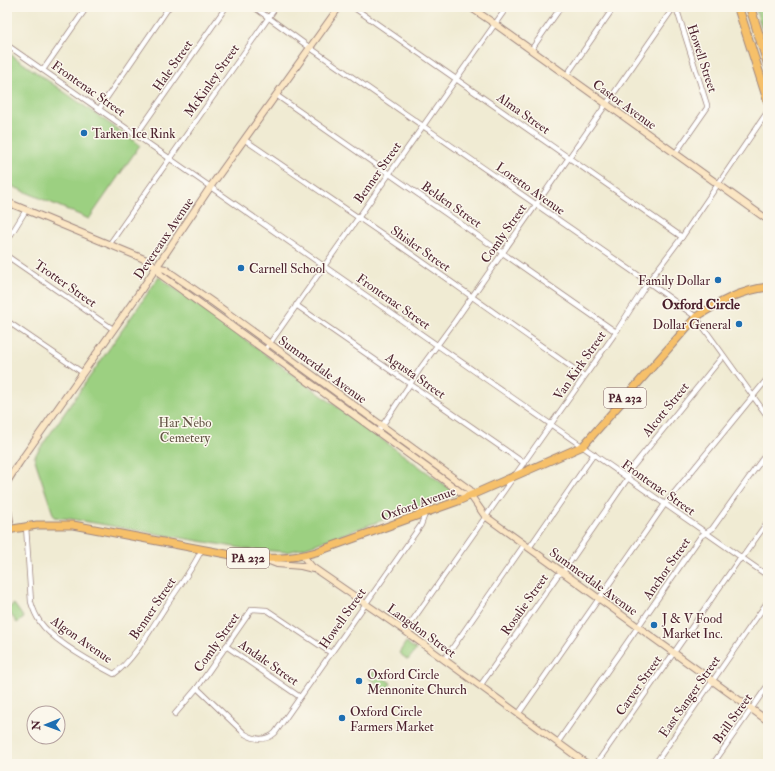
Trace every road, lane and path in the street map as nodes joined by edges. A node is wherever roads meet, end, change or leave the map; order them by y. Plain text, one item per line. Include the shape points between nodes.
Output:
1 (87, 7) edge
2 (169, 7) edge
3 (226, 7) edge
4 (254, 7) edge
5 (276, 7) edge
6 (338, 7) edge
7 (353, 7) edge
8 (470, 7) edge
9 (507, 7) edge
10 (561, 7) edge
11 (614, 7) edge
12 (675, 7) edge
13 (738, 7) edge
14 (750, 7) edge
15 (268, 17) junction
16 (495, 24) junction
17 (7, 45) edge
18 (309, 47) junction
19 (531, 50) junction
20 (768, 64) edge
21 (43, 70) junction
22 (566, 76) junction
23 (456, 78) junction
24 (276, 95) junction
25 (768, 101) edge
26 (606, 104) junction
27 (99, 109) junction
28 (768, 111) edge
29 (423, 126) junction
30 (136, 135) junction
31 (245, 140) junction
32 (675, 154) junction
33 (169, 158) junction
34 (569, 158) junction
35 (389, 174) junction
36 (717, 184) junction
37 (211, 186) junction
38 (7, 202) edge
39 (536, 205) junction
40 (26, 210) junction
41 (358, 218) junction
42 (768, 220) edge
43 (682, 237) junction
44 (7, 241) edge
45 (109, 245) junction
46 (502, 252) junction
47 (7, 256) edge
48 (324, 266) junction
49 (156, 267) junction
50 (648, 282) junction
51 (768, 287) edge
52 (471, 297) junction
53 (296, 305) junction
54 (696, 318) junction
55 (7, 320) edge
56 (113, 329) junction
57 (616, 332) junction
58 (270, 344) junction
59 (437, 345) junction
60 (265, 350) junction
61 (723, 356) junction
62 (83, 373) junction
63 (584, 376) junction
64 (768, 378) edge
65 (410, 384) junction
66 (753, 396) junction
67 (768, 417) edge
68 (551, 423) junction
69 (382, 426) junction
70 (378, 432) junction
71 (583, 446) junction
72 (768, 451) edge
73 (594, 454) junction
74 (524, 463) junction
75 (512, 478) junction
76 (628, 478) junction
77 (7, 482) edge
78 (471, 496) junction
79 (665, 504) junction
80 (7, 505) edge
81 (425, 514) junction
82 (485, 516) junction
83 (9, 519) edge
84 (768, 521) edge
85 (22, 527) junction
86 (8, 529) edge
87 (706, 533) junction
88 (526, 546) junction
89 (202, 549) junction
90 (303, 556) junction
91 (742, 558) junction
92 (262, 559) junction
93 (316, 570) junction
94 (563, 572) junction
95 (768, 576) edge
96 (600, 598) junction
97 (768, 601) edge
98 (365, 604) junction
99 (639, 627) junction
100 (405, 631) junction
101 (226, 646) junction
102 (331, 653) junction
103 (674, 653) junction
104 (444, 660) junction
105 (114, 674) joint
106 (713, 680) junction
107 (768, 685) edge
108 (480, 686) junction
109 (197, 688) junction
110 (300, 697) junction
111 (752, 709) junction
112 (519, 713) junction
113 (175, 714) dead end
114 (768, 721) edge
115 (558, 742) junction
116 (587, 764) edge
117 (596, 764) edge
118 (655, 764) edge
119 (713, 764) edge

1 - 21 street
2 - 27 street
3 - 30 street, Hale Street
4 - 15 street, Loretto Avenue
5 - 15 street, McKinley Street
6 - 18 street, Devereaux Avenue
7 - 23 street, Alma Street
8 - 16 street, Castor Avenue
9 - 16 street, Benner Street
10 - 19 street
11 - 22 street
12 - 26 street, Comly Street
12 - 32 street, Howell Street via 707,108
13 - 25 highway
14 - 20 highway
15 - 18 street, Loretto Avenue
15 - 33 street, McKinley Street
16 - 19 street, Castor Avenue
16 - 23 street, Benner Street
17 - 21 street, Frontenac Street
18 - 24 street, Devereaux Avenue
18 - 29 street, Loretto Avenue
19 - 22 street, Castor Avenue
21 - 27 street, Frontenac Street
22 - 26 street, Castor Avenue
23 - 29 street, Benner Street
23 - 34 street, Alma Street
24 - 31 street, Devereaux Avenue
24 - 35 street, Belden Street
26 - 32 street, Castor Avenue
26 - 34 street, Comly Street
27 - 30 street, Frontenac Street
28 - 36 street, Van Kirk Street
29 - 35 street, Benner Street
29 - 39 street, Loretto Avenue
30 - 33 street, Frontenac Street
31 - 37 street, Devereaux Avenue
31 - 41 street, Shisler Street
32 - 36 street, Castor Avenue
33 - 37 street, Frontenac Street
33 - 45 street, McKinley Street
34 - 39 street, Comly Street
34 - 43 street, Alma Street
35 - 41 street, Benner Street
35 - 46 street, Belden Street
36 - 42 street, Castor Avenue
36 - 43 street, Van Kirk Street
37 - 48 street, Frontenac Street
37 - 49 street, Devereaux Avenue
38 - 40 street, Summerdale Avenue
39 - 46 street, Comly Street
39 - 50 street, Loretto Avenue
40 - 44 street
40 - 45 street, Summerdale Avenue
41 - 48 street, Benner Street
41 - 52 street, Shisler Street
43 - 50 street, Van Kirk Street
45 - 49 street, Summerdale Avenue via 149,261
46 - 52 street, Comly Street
46 - 57 street, Belden Street
47 - 56 street, Trotter Street
48 - 53 street, Benner Street
48 - 59 street, Frontenac Street
49 - 56 street, Devereaux Avenue
49 - 58 street, Summerdale Avenue via 165,269
49 - 60 street, Summerdale Avenue via 161,275
50 - 54 street, Loretto Avenue
50 - 57 street, Van Kirk Street
51 - 54 main road, Oxford Avenue / PA 232 via 740,293 713,306
52 - 59 street, Comly Street
52 - 63 street, Shisler Street
53 - 58 street, Benner Street
53 - 65 street, Agusta Street
54 - 61 street, Loretto Avenue
54 - 71 main road, Oxford Avenue / PA 232
55 - 62 street
56 - 62 street, Devereaux Avenue
57 - 63 street, Van Kirk Street
58 - 60 street, Benner Street
58 - 69 street, Summerdale Avenue
59 - 65 street, Comly Street
59 - 68 street, Frontenac Street
60 - 70 street, Summerdale Avenue
61 - 66 street, Loretto Avenue
61 - 76 street, Alcott Street via 630,470
62 - 77 street, Devereaux Avenue
63 - 68 street, Van Kirk Street
64 - 66 street
65 - 69 street, Comly Street
65 - 74 street, Agusta Street
66 - 67 street, Loretto Avenue
66 - 79 street
68 - 71 street, Frontenac Street
68 - 74 street, Van Kirk Street
69 - 70 street, Comly Street
69 - 78 street, Summerdale Avenue via 470,490
70 - 78 street, Summerdale Avenue via 462,493
71 - 73 street, Frontenac Street
71 - 75 main road, Oxford Avenue / PA 232
72 - 87 street, Anchor Street via 712,529
73 - 76 street, Frontenac Street
73 - 88 street
74 - 75 street, Van Kirk Street
75 - 78 main road, Oxford Avenue / PA 232
75 - 82 street, Van Kirk Street
76 - 79 street, Frontenac Street
76 - 94 street, Rosalie Street
78 - 81 main road, Oxford Avenue / PA 232
78 - 82 street, Summerdale Avenue
79 - 87 street, Frontenac Street
79 - 96 street
80 - 83 street
81 - 90 main road, Oxford Avenue / PA 232
81 - 98 street, Howell Street via 421,525
82 - 88 street, Summerdale Avenue
82 - 100 street, Van Kirk Street
83 - 85 street
84 - 91 street, Carver Street
85 - 86 main road, Oxford Avenue / PA 232
85 - 89 main road, Oxford Avenue / PA 232 via 74,525
85 - 105 street, Algon Avenue via 31,602 38,618 48,631
87 - 91 street, Frontenac Street
87 - 99 street, Anchor Street
88 - 94 street, Summerdale Avenue
88 - 104 street
89 - 92 main road, Oxford Avenue / PA 232
89 - 105 street, Benner Street via 196,563 148,634 126,664
90 - 92 main road, Oxford Avenue / PA 232
90 - 93 street, Langdon Street
91 - 95 street, Frontenac Street
91 - 103 street, Carver Street
92 - 93 street
93 - 98 street, Langdon Street
94 - 96 street, Summerdale Avenue
94 - 108 street, Rosalie Street via 558,575
96 - 99 street, Summerdale Avenue
96 - 112 street
97 - 106 street, East Sanger Street
98 - 100 street, Langdon Street
98 - 102 street, Howell Street
99 - 103 street, Summerdale Avenue
99 - 115 street, Anchor Street
100 - 104 street, Langdon Street
101 - 102 street, Comly Street via 252,609 267,610
101 - 109 street, Comly Street
101 - 110 street, Andale Street
102 - 110 street, Howell Street
103 - 106 street, Summerdale Avenue
103 - 117 street, Carver Street
104 - 108 street, Langdon Street
106 - 111 street, Summerdale Avenue
106 - 118 street, East Sanger Street
107 - 111 street, Brill Street
108 - 112 street, Langdon Street
109 - 110 street, Howell Street via 245,734 258,739 275,733
109 - 113 street
111 - 114 street, Summerdale Avenue
111 - 119 street, Brill Street
112 - 115 street, Langdon Street
115 - 116 street, Langdon Street

